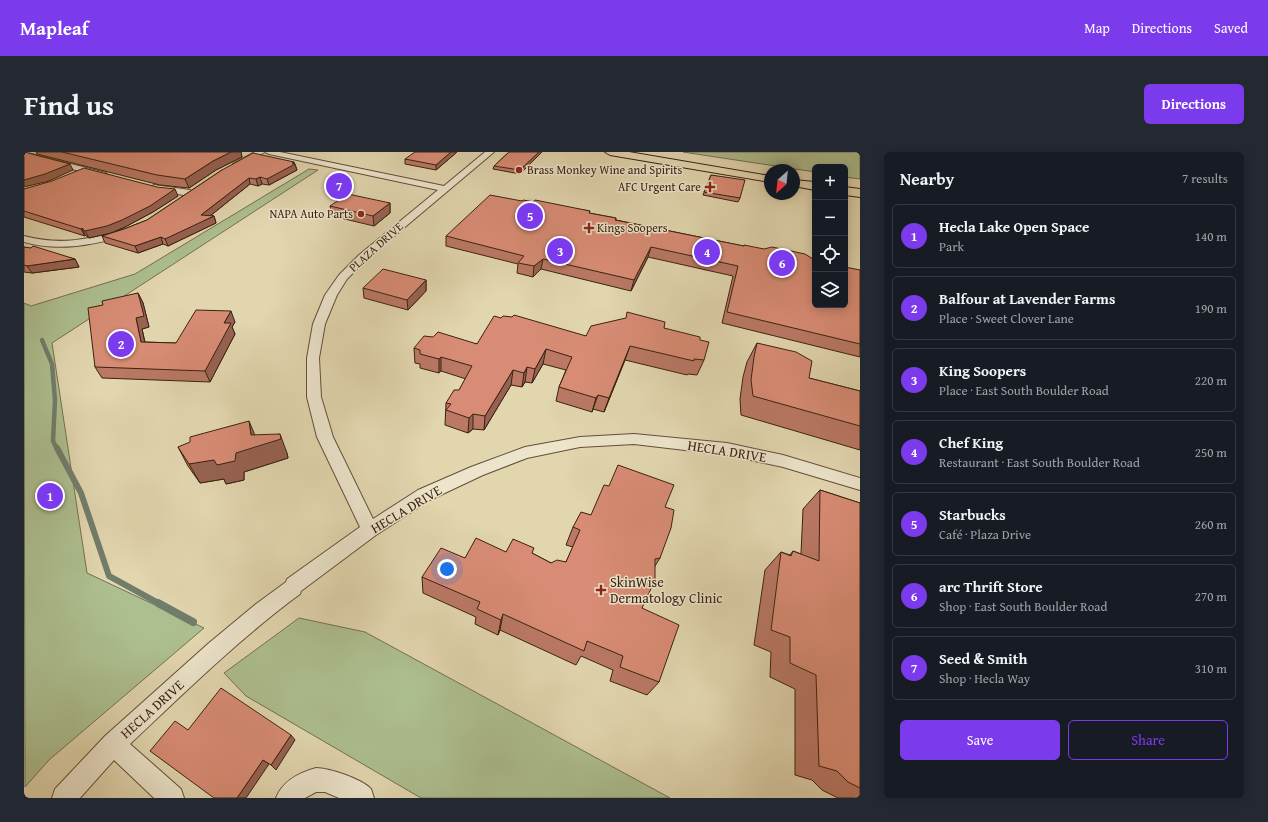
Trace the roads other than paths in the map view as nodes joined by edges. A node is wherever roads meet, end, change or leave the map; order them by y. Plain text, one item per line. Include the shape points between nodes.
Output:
1 (261, 152) edge
2 (270, 152) edge
3 (490, 152) edge
4 (610, 152) edge
5 (648, 152) edge
6 (24, 153) edge
7 (226, 169) edge
8 (86, 170) junction
9 (764, 171) edge
10 (72, 176) edge
11 (108, 176) edge
12 (800, 176) edge
13 (764, 178) edge
14 (812, 178) edge
15 (848, 183) edge
16 (800, 184) edge
17 (860, 185) edge
18 (146, 186) edge
19 (812, 186) edge
20 (445, 189) junction
21 (848, 191) edge
22 (860, 193) edge
23 (178, 201) edge
24 (135, 228) edge
25 (24, 239) edge
26 (860, 484) edge
27 (370, 530) junction
28 (113, 744) junction
29 (64, 798) edge
30 (172, 798) edge
31 (288, 798) edge
32 (362, 798) edge

1 - 7 street
2 - 20 street
3 - 20 street, PLAZA DRIVE
4 - 13 main road
5 - 9 main road
6 - 8 street
8 - 10 street
8 - 11 street
12 - 14 main road
15 - 17 main road
16 - 19 main road
18 - 23 street via 193,191
20 - 27 street, PLAZA DRIVE via 363,257 343,277 331,295 319,324 313,358 314,397 325,437
21 - 22 main road
24 - 25 street via 92,242 60,244
26 - 27 street, HECLA DRIVE via 783,461 727,449 634,439 580,442 524,453 477,471 424,495
27 - 28 street, HECLA DRIVE via 263,610
28 - 29 street, HECLA DRIVE
28 - 30 street
31 - 32 street via 307,782 321,779 337,782

